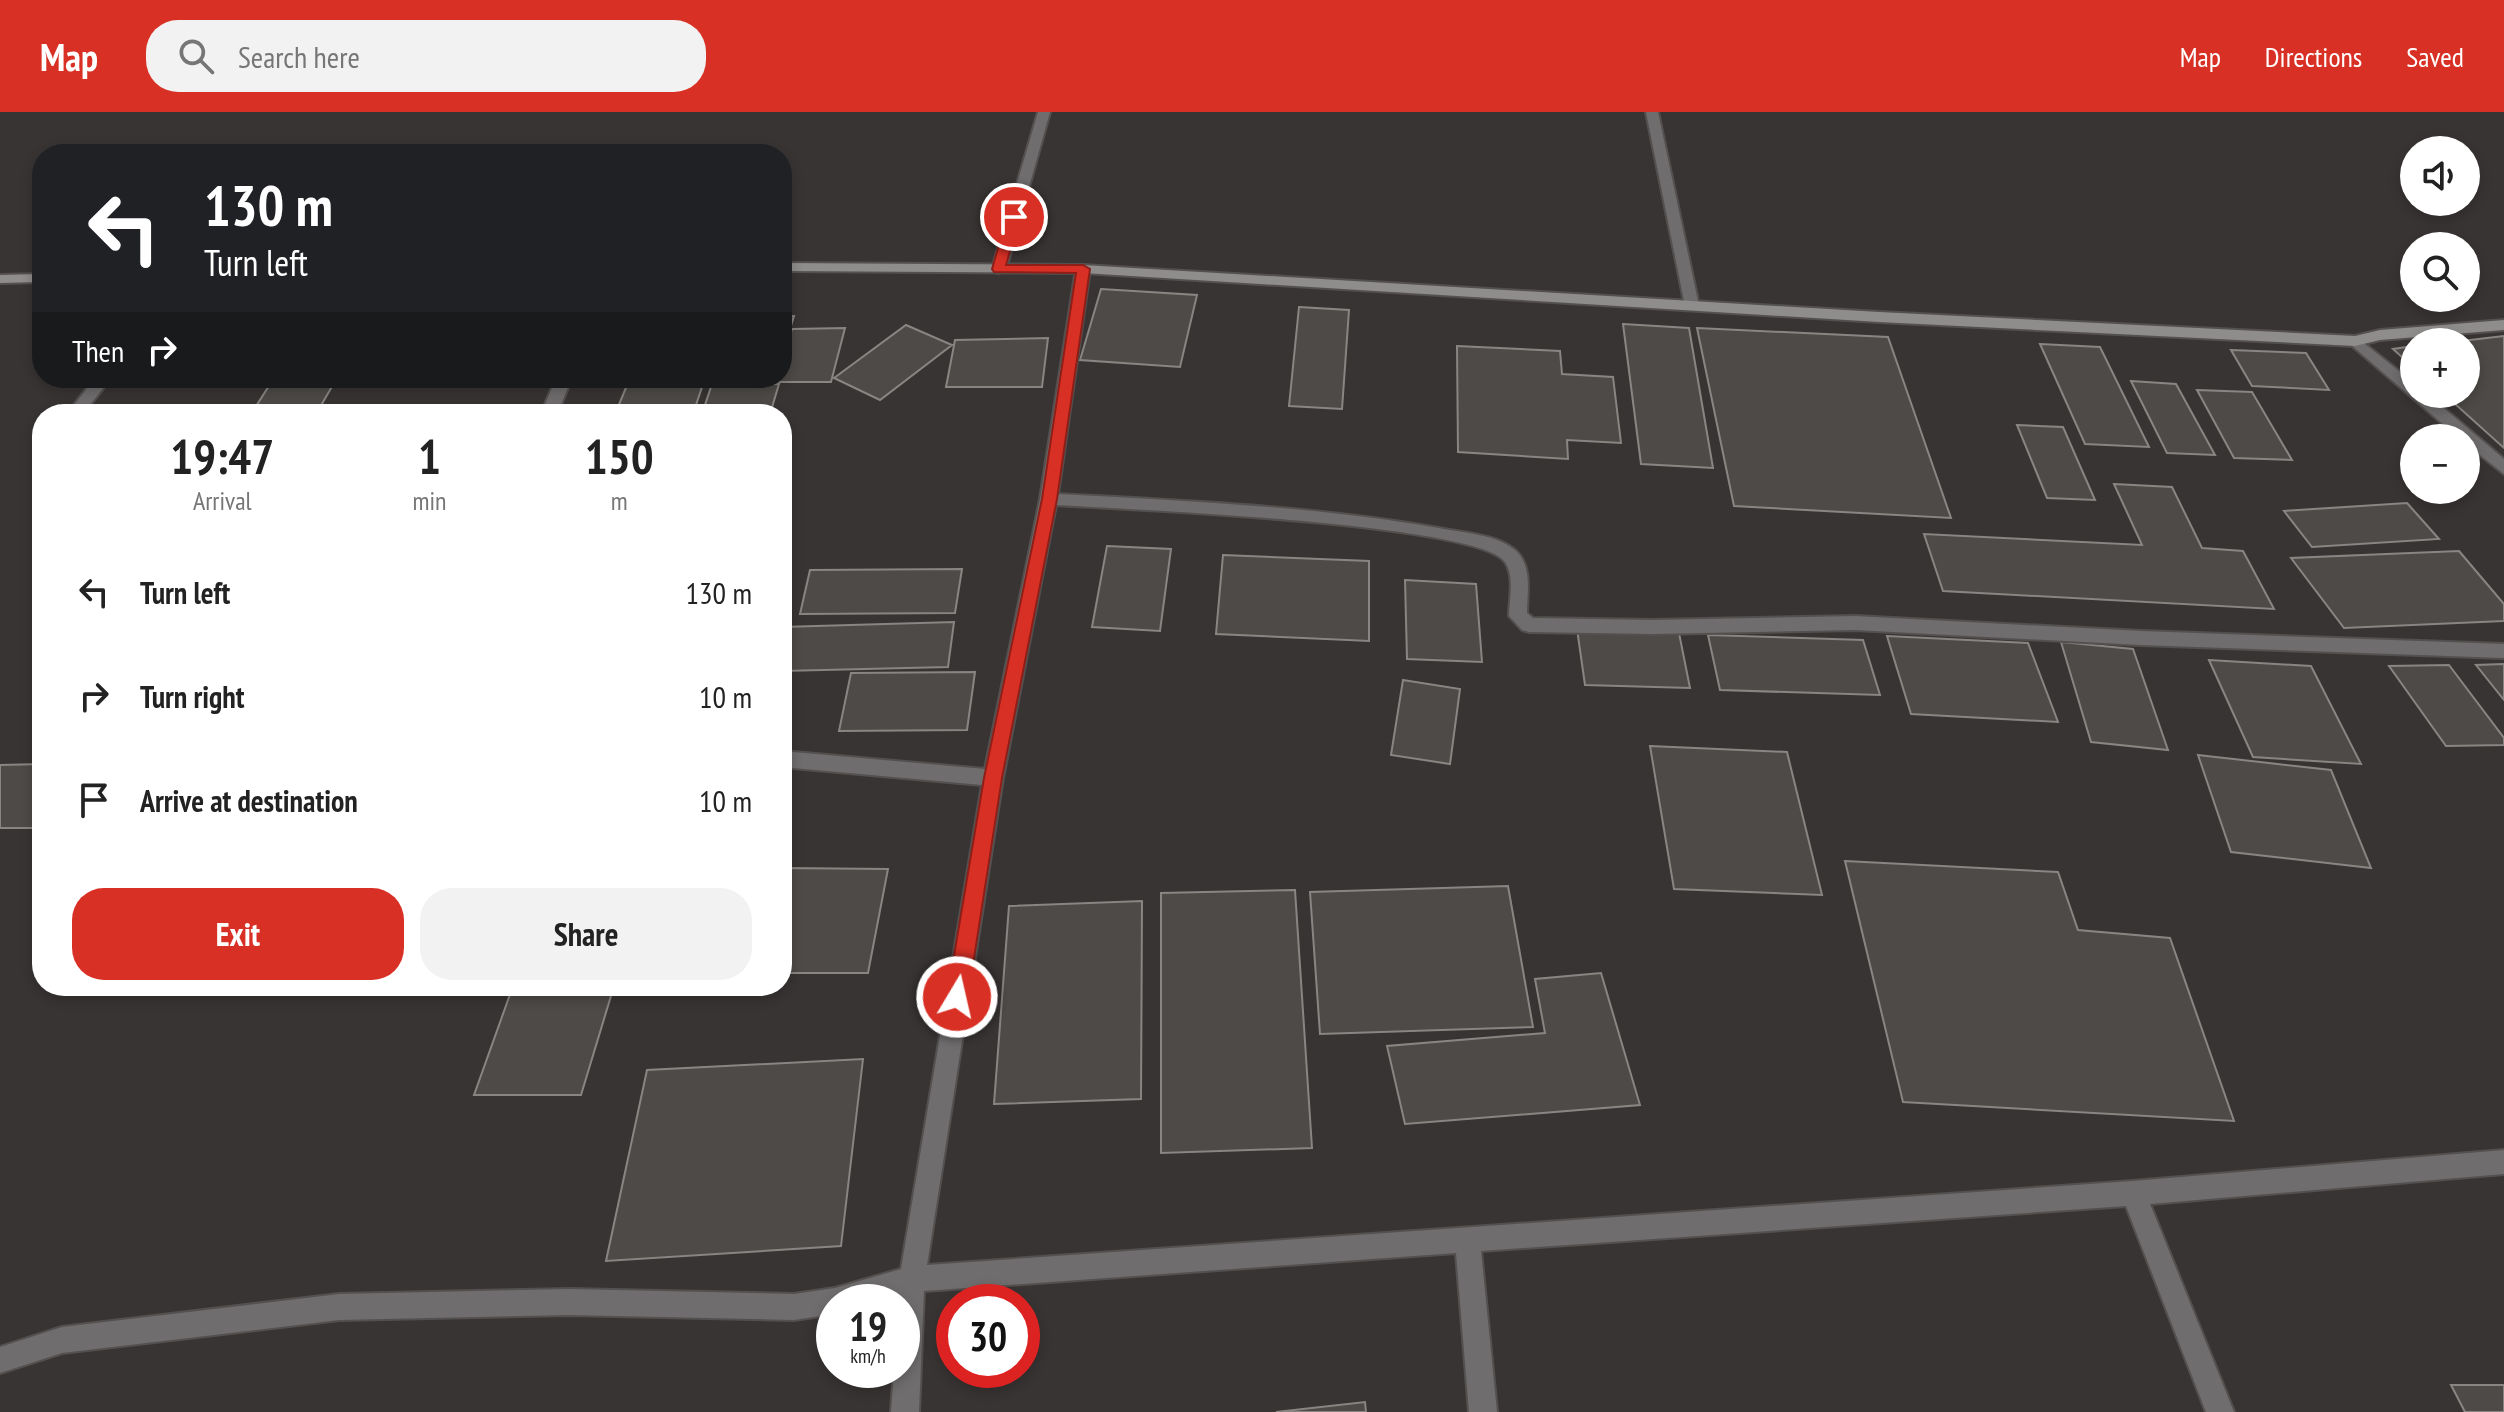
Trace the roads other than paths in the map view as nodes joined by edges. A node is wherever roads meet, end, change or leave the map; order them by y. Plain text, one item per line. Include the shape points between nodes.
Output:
1 (1044, 112) edge
2 (1652, 112) edge
3 (792, 267) edge
4 (999, 269) junction
5 (1083, 269) junction
6 (32, 278) edge
7 (0, 279) edge
8 (1692, 306) junction
9 (2504, 325) edge
10 (2355, 341) junction
11 (2400, 379) edge
12 (95, 388) edge
13 (83, 404) edge
14 (2434, 408) edge
15 (2504, 468) edge
16 (1049, 499) junction
17 (2504, 651) edge
18 (792, 760) edge
19 (993, 778) junction
20 (2504, 1162) edge
21 (2133, 1193) junction
22 (1467, 1238) junction
23 (912, 1279) junction
24 (0, 1360) edge
25 (905, 1412) edge
26 (1483, 1412) edge
27 (2220, 1412) edge

1 - 4 street
2 - 8 street
3 - 4 street
4 - 5 street
5 - 8 street
5 - 16 street
6 - 7 street
8 - 10 street
9 - 10 street
10 - 11 street
12 - 13 street
14 - 15 street
16 - 17 street via 1358,520 1465,539 1512,558 1518,568 1518,616 1529,625 1855,623
16 - 19 street
18 - 19 street
19 - 23 street
20 - 21 street
21 - 22 street
21 - 27 street
22 - 23 street
22 - 26 street
23 - 24 street via 794,1307 570,1302 339,1307 62,1340
23 - 25 street

